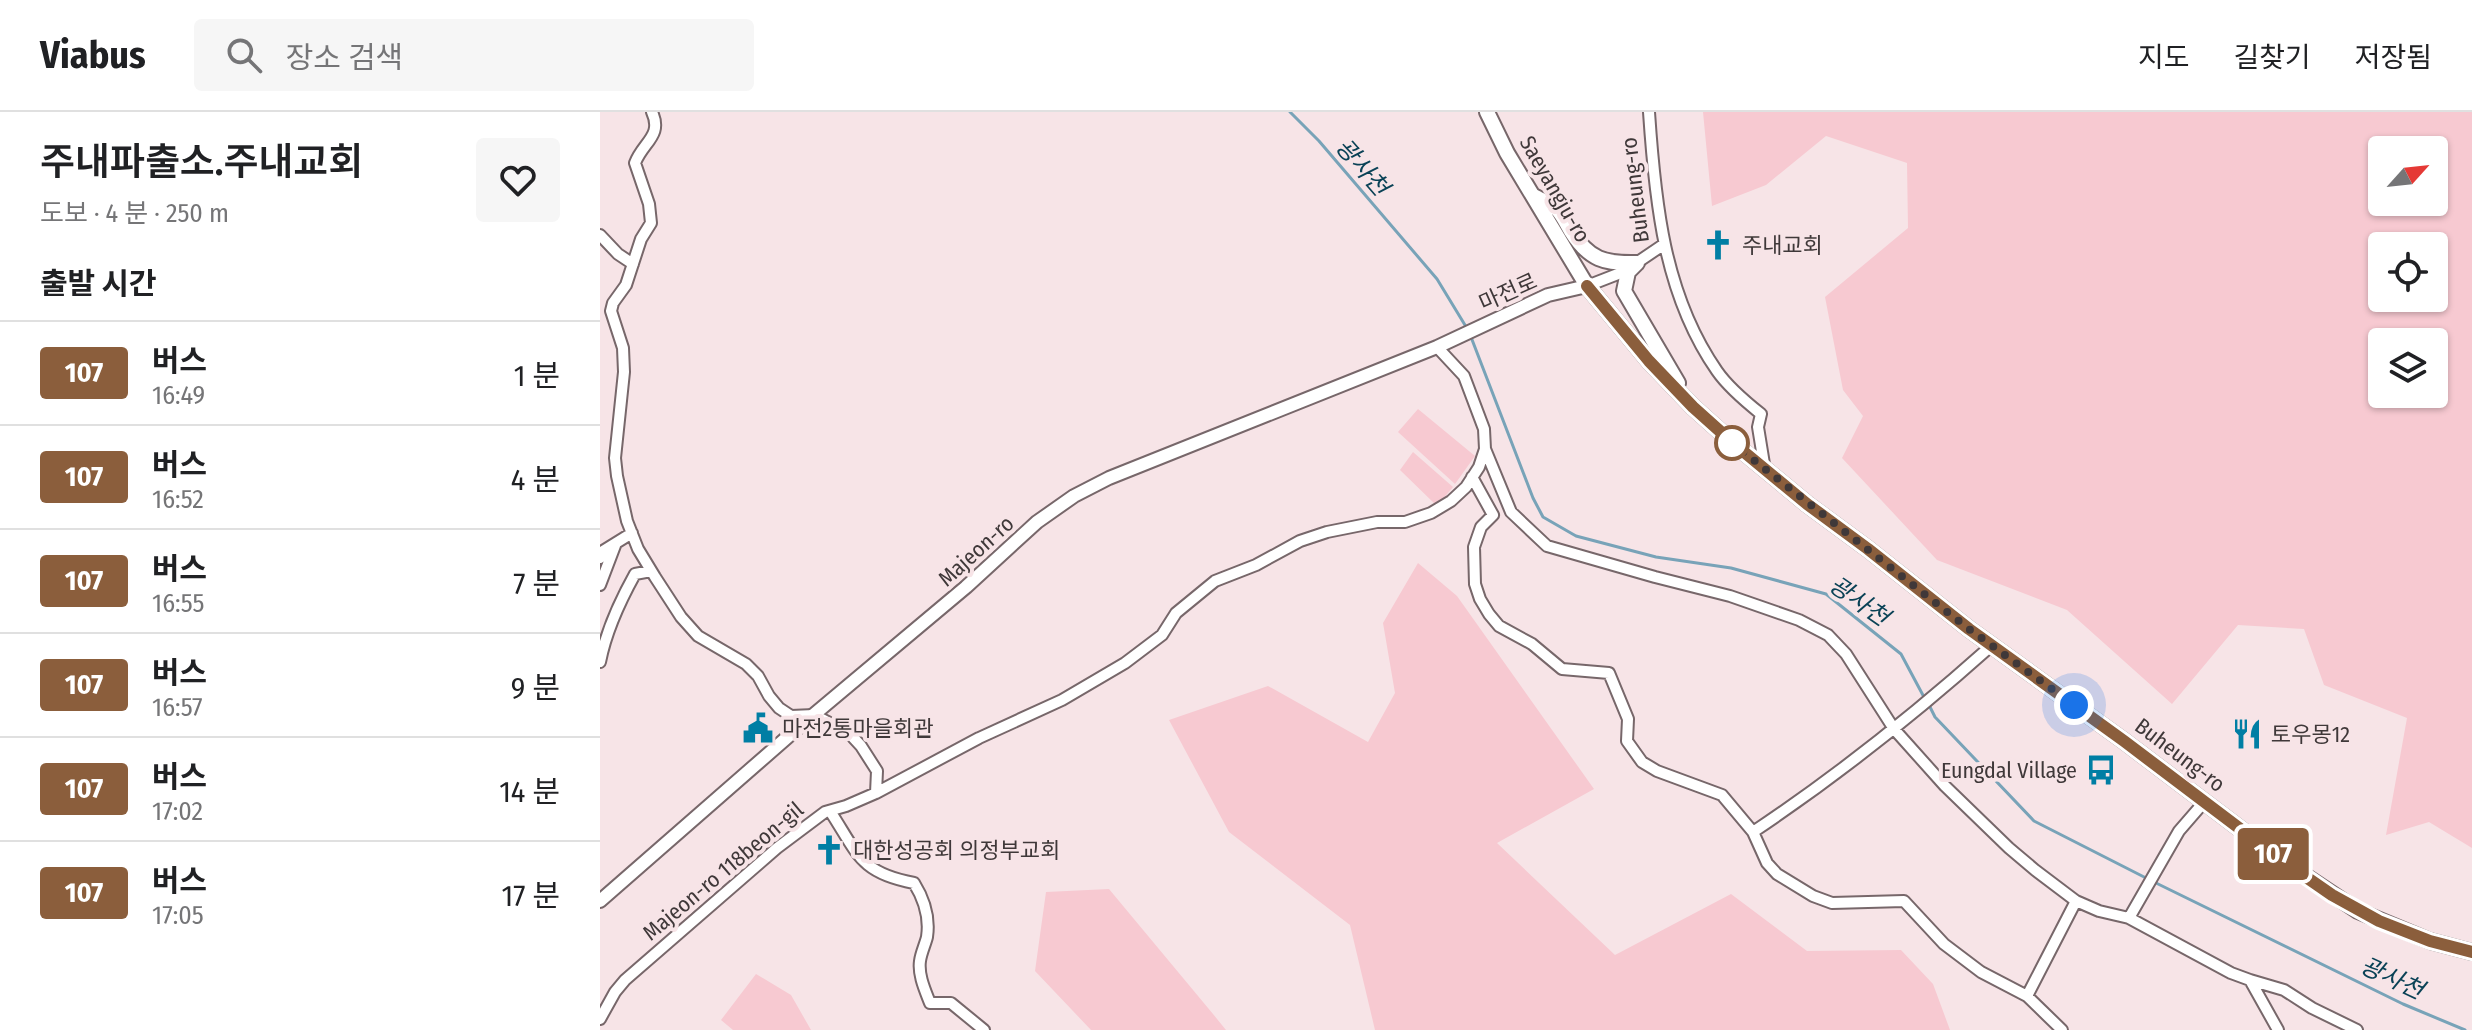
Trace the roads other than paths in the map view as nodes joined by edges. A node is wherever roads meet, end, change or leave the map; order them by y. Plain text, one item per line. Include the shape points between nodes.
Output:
1 (652, 112) edge
2 (1487, 112) edge
3 (1649, 112) edge
4 (1534, 196) junction
5 (602, 237) edge
6 (1663, 245) junction
7 (1637, 263) junction
8 (633, 264) junction
9 (1587, 286) junction
10 (1442, 344) junction
11 (1693, 407) junction
12 (1485, 449) junction
13 (1766, 471) junction
14 (1472, 477) junction
15 (632, 533) junction
16 (616, 543) junction
17 (600, 558) edge
18 (651, 571) junction
19 (600, 585) edge
20 (1991, 646) junction
21 (600, 662) edge
22 (814, 715) junction
23 (1897, 725) junction
24 (876, 793) junction
25 (2205, 801) junction
26 (830, 811) junction
27 (1753, 832) junction
28 (600, 901) edge
29 (2076, 901) junction
30 (2129, 918) junction
31 (2472, 952) edge
32 (2250, 980) junction
33 (2027, 996) junction
34 (600, 1019) edge
35 (984, 1030) edge
36 (2062, 1030) edge
37 (2278, 1030) edge
38 (2357, 1030) edge

1 - 8 street via 655,134 635,163 651,223
2 - 4 main road, Saeyangju-ro
3 - 6 street, Buheung-ro
4 - 7 main road via 1558,210 1592,256 1615,264
4 - 9 main road, Saeyangju-ro
5 - 8 street
6 - 7 street
6 - 13 street, Buheung-ro via 1676,294 1718,373 1761,414 1758,427
7 - 9 street
7 - 11 main road via 1628,272 1624,291
8 - 15 street via 611,311 623,348 615,458
9 - 10 street, 마전로 via 1548,295
9 - 11 main road, Buheung-ro
10 - 12 street via 1464,376 1484,429
10 - 22 street, Majeon-ro via 1074,496
11 - 13 main road, Buheung-ro
12 - 14 street, Majeon-ro 118beon-gil
12 - 23 street via 1511,512 1547,546 1799,620 1828,635 1846,654
13 - 20 main road, Buheung-ro
14 - 24 street, Majeon-ro 118beon-gil via 1451,501 1431,513 1405,522 1327,532 1215,581 1176,613 1162,635 1125,663
14 - 27 street via 1493,515 1481,527 1474,547 1475,584 1489,614 1562,669 1609,673 1628,719 1627,741 1642,762 1722,795
15 - 16 street
15 - 18 street
16 - 17 street
16 - 19 street
18 - 21 street via 635,574
18 - 22 street via 698,636 746,664 779,708 791,716
20 - 23 street
20 - 25 main road, Buheung-ro
22 - 24 street via 849,733 861,746 877,771
22 - 28 street, Majeon-ro
23 - 27 street
23 - 29 street via 1945,786 2009,848
24 - 26 street, Majeon-ro 118beon-gil
25 - 30 street via 2179,831
25 - 31 main road, Buheung-ro via 2358,911
26 - 34 street, Majeon-ro 118beon-gil via 777,848 625,980
26 - 35 street via 870,868 914,883 920,892 928,923 920,974 930,1003 951,1003
27 - 33 street via 1767,863 1801,889 1832,903 1904,901 1944,944 1981,972
29 - 30 street
29 - 33 street
30 - 32 street
32 - 37 street
32 - 38 street via 2284,990
33 - 36 street

